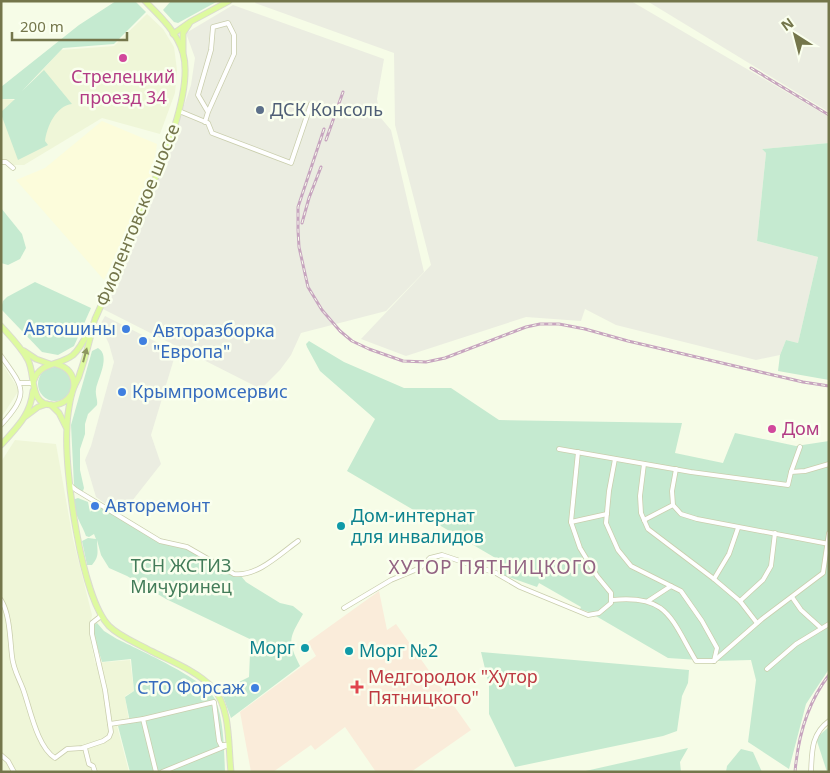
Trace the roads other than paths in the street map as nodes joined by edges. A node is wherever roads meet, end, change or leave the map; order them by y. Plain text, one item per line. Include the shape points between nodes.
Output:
1 (145, 1) edge
2 (229, 1) edge
3 (190, 22) junction
4 (166, 24) junction
5 (173, 34) junction
6 (183, 52) junction
7 (311, 104) dead end
8 (179, 111) junction
9 (208, 112) junction
10 (205, 122) junction
11 (1, 162) edge
12 (13, 168) dead end
13 (94, 320) junction
14 (1, 326) edge
15 (22, 349) junction
16 (1, 356) edge
17 (53, 364) junction
18 (20, 384) junction
19 (33, 386) junction
20 (73, 390) junction
21 (49, 404) junction
22 (24, 418) junction
23 (1, 425) edge
24 (67, 428) junction
25 (1, 445) edge
26 (800, 447) dead end
27 (559, 449) dead end
28 (578, 452) junction
29 (615, 458) junction
30 (644, 464) junction
31 (829, 464) edge
32 (676, 469) junction
33 (791, 472) junction
34 (70, 484) junction
35 (673, 506) junction
36 (607, 514) junction
37 (644, 520) junction
38 (571, 522) junction
39 (738, 528) junction
40 (775, 533) junction
41 (829, 533) edge
42 (298, 542) dead end
43 (828, 544) edge
44 (822, 574) junction
45 (829, 575) edge
46 (714, 578) junction
47 (671, 586) junction
48 (792, 597) junction
49 (1, 600) edge
50 (612, 601) junction
51 (648, 601) junction
52 (740, 601) junction
53 (344, 608) dead end
54 (101, 616) junction
55 (757, 623) junction
56 (829, 624) edge
57 (821, 628) junction
58 (714, 661) junction
59 (768, 669) dead end
60 (143, 719) junction
61 (829, 721) edge
62 (110, 724) junction
63 (228, 745) junction
64 (85, 748) junction
65 (1, 755) edge
66 (14, 772) edge
67 (95, 772) edge
68 (156, 772) edge
69 (162, 772) edge
70 (231, 772) edge
71 (811, 772) edge

1 - 4 main road, Фиолентовское шоссе
2 - 3 main road
3 - 4 main road via 180,26
3 - 5 main road
3 - 6 main road via 183,33
4 - 5 main road, Фиолентовское шоссе
5 - 6 main road, Фиолентовское шоссе
6 - 8 main road, Фиолентовское шоссе via 186,71
7 - 10 street via 291,163 212,133
8 - 10 street
8 - 13 main road, Фиолентовское шоссе via 150,190
9 - 9 street via 198,95 211,50 213,27 228,23 234,35 234,54
9 - 10 street
11 - 12 street
13 - 17 main road, Фиолентовское шоссе via 77,352
20 -> 13 main road, Фиолентовское шоссе via 84,363
14 - 15 main road
15 - 17 main road via 36,359
15 - 19 main road via 31,366
16 - 18 street
17 - 19 main road, Фиолентовское шоссе via 40,369
17 - 20 main road via 70,372
18 - 19 street
18 - 23 street via 21,397 17,406
19 - 21 main road via 38,398
19 - 22 main road via 31,404
20 - 21 main road via 61,404
20 - 24 main road, Фиолентовское шоссе
21 - 22 main road via 38,407
21 - 24 main road via 59,413
22 - 25 main road
24 - 34 main road, Фиолентовское шоссе
26 - 33 street
27 - 28 street
28 - 29 street
28 - 38 street
29 - 30 street
29 - 36 street
30 - 32 street
30 - 37 street via 640,496
31 - 33 street
32 - 33 street via 788,485
32 - 35 street
34 - 42 street via 160,541 187,547 234,574 241,575 263,566
34 - 54 main road, Фиолентовское шоссе via 82,556
35 - 37 street
35 - 39 street via 681,514
36 - 38 street
36 - 47 street via 606,523 618,550 630,566
37 - 46 street via 648,529
38 - 50 street via 580,548 611,593
39 - 40 street
39 - 46 street via 729,554
40 - 43 street
40 - 52 street via 771,566 763,580
41 - 43 street
43 - 44 street
44 - 45 street
44 - 48 street
46 - 52 street
47 - 51 street
47 - 58 street via 681,591 702,621 717,648
48 - 55 street
48 - 57 street
49 - 64 street via 16,674 46,748 55,758 67,749
50 - 51 street via 628,598
50 - 53 street via 599,614 588,615 520,587 496,573 442,555 430,558 420,568 391,580
51 - 58 street via 668,614 696,661
52 - 55 street
54 - 62 street via 92,623 92,634
54 - 63 main road, Фиолентовское шоссе via 122,635 192,672 214,688 223,709
55 - 58 street
56 - 57 street
57 - 59 street via 796,644
60 - 62 street
60 - 63 street via 214,702 219,741 221,745
60 - 68 street
61 - 71 street via 814,738
62 - 64 street via 109,737
63 - 69 street
63 - 70 main road, Фиолентовское шоссе
64 - 67 street
65 - 66 street via 8,760

